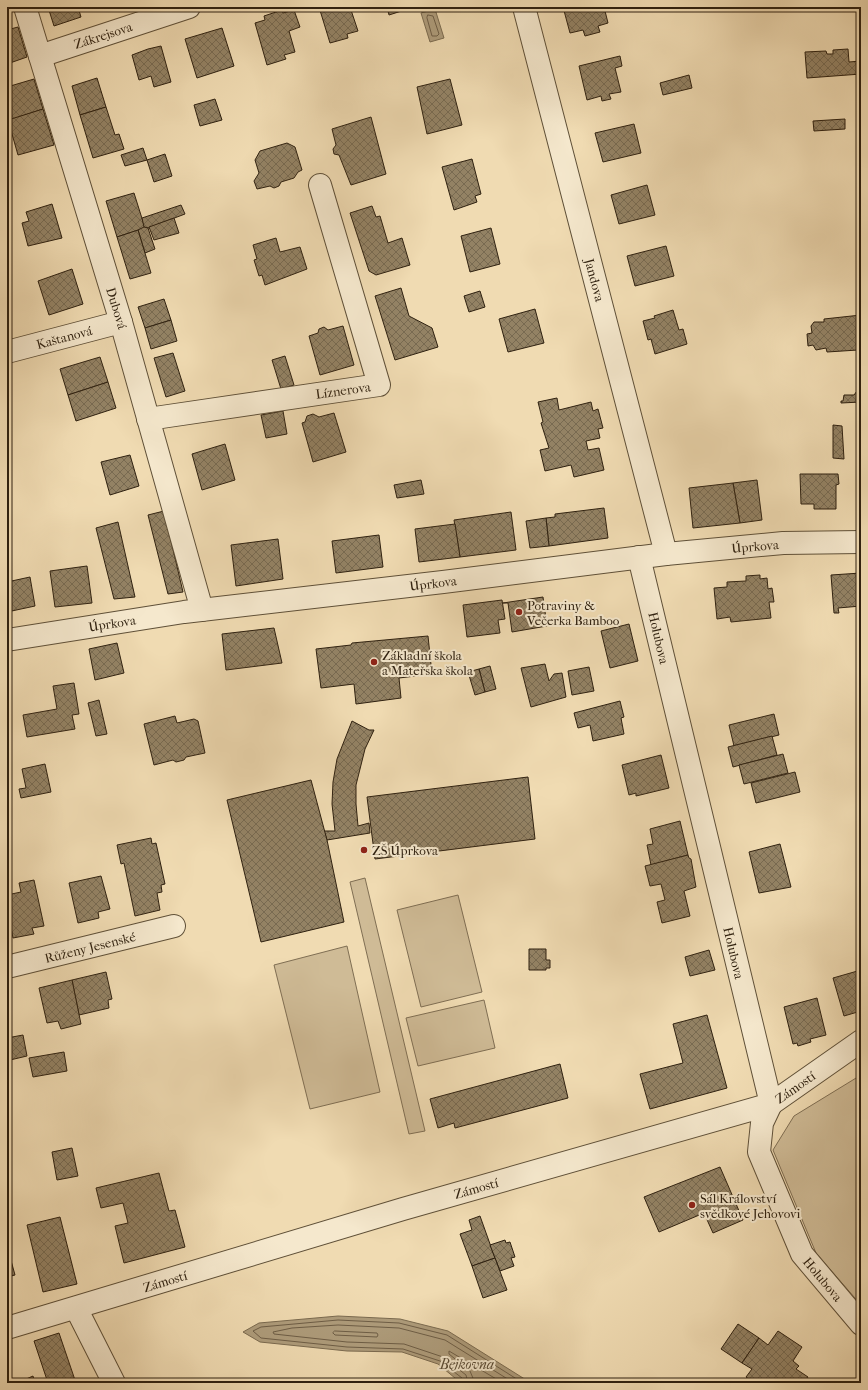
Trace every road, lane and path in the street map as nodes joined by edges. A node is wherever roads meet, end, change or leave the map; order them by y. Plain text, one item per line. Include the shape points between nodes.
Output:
1 (25, 7) edge
2 (189, 7) edge
3 (524, 7) edge
4 (40, 56) junction
5 (320, 185) dead end
6 (121, 322) junction
7 (7, 352) edge
8 (148, 419) junction
9 (861, 542) edge
10 (666, 554) junction
11 (639, 557) junction
12 (202, 610) junction
13 (7, 640) edge
14 (174, 926) dead end
15 (7, 967) edge
16 (861, 1041) edge
17 (771, 1104) junction
18 (76, 1308) junction
19 (861, 1324) edge
20 (7, 1328) edge
21 (114, 1383) edge

1 - 4 street, Dubová
2 - 4 street, Zákrejsova
3 - 10 street, Jandova
4 - 6 street, Dubová
5 - 8 street, Líznerova via 378,385
6 - 7 street, Kaštanová
6 - 8 street, Dubová
8 - 12 street, Dubová
9 - 10 street, Úprkova via 783,543
10 - 11 street, Úprkova
11 - 12 street, Úprkova
11 - 17 street, Holubova
12 - 13 street, Úprkova
14 - 15 street, Růženy Jesenské
16 - 17 street, Zámostí
17 - 18 street, Zámostí via 395,1211
17 - 19 street, Holubova via 762,1123 759,1152 802,1254
18 - 20 street, Zámostí
18 - 21 street

